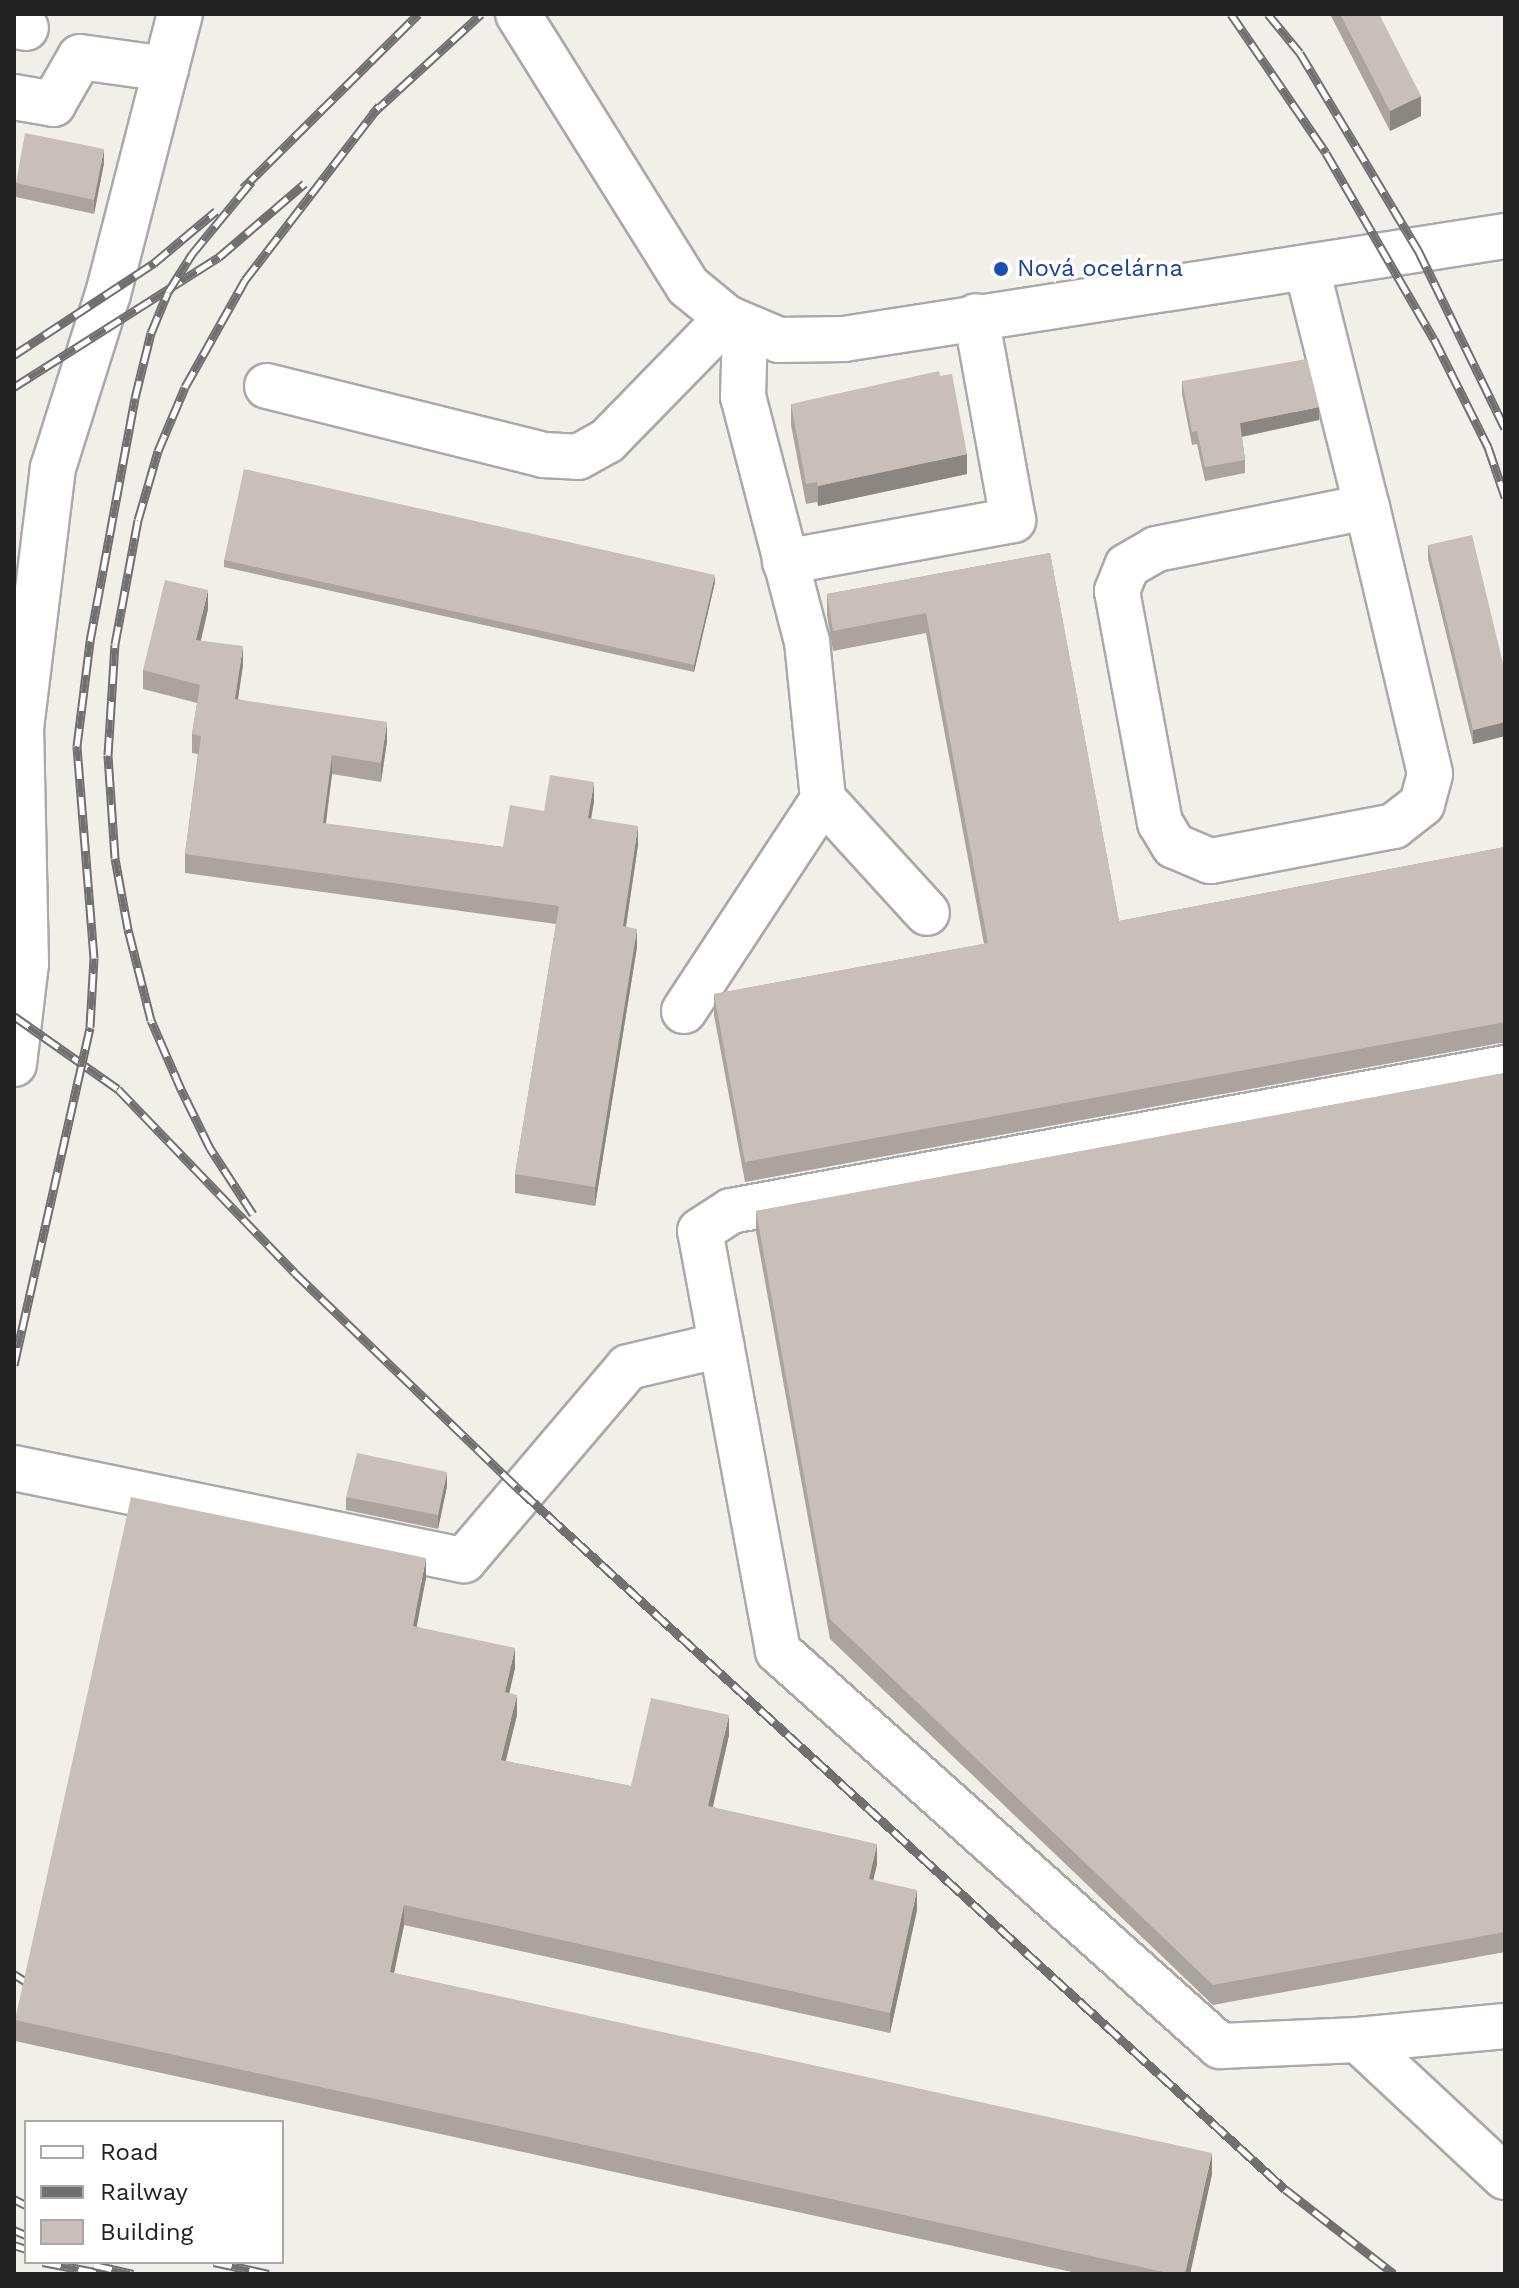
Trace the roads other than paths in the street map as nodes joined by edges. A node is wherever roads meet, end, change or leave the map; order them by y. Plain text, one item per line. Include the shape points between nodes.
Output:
1 (180, 14) edge
2 (518, 14) edge
3 (166, 69) junction
4 (14, 97) edge
5 (1505, 236) edge
6 (1307, 269) junction
7 (976, 316) junction
8 (736, 323) junction
9 (267, 386) dead end
10 (33, 471) edge
11 (1367, 507) junction
12 (785, 562) junction
13 (823, 799) junction
14 (927, 913) dead end
15 (684, 1011) dead end
16 (14, 1064) edge
17 (1505, 1068) edge
18 (721, 1345) junction
19 (14, 1468) edge
20 (1505, 2026) edge
21 (1358, 2040) junction
22 (1505, 2177) edge

1 - 3 street
2 - 8 street via 675,269 697,296
3 - 4 street via 80,57 53,104
3 - 10 street via 108,294
5 - 6 street
6 - 7 street
6 - 11 street
7 - 8 street via 797,343
7 - 12 street via 1013,520
8 - 9 street via 607,441 578,457 543,455
8 - 12 street via 743,397
10 - 16 street via 18,789 26,964
11 - 11 street via 1430,774 1422,804 1394,826 1210,861 1174,846 1160,823 1117,591 1127,566 1156,549
12 - 13 street via 807,642
13 - 14 street
13 - 15 street
17 - 18 street via 731,1211 700,1231
18 - 19 street via 628,1367 464,1560
18 - 21 street via 778,1651 1220,2046
20 - 21 street
21 - 22 street

